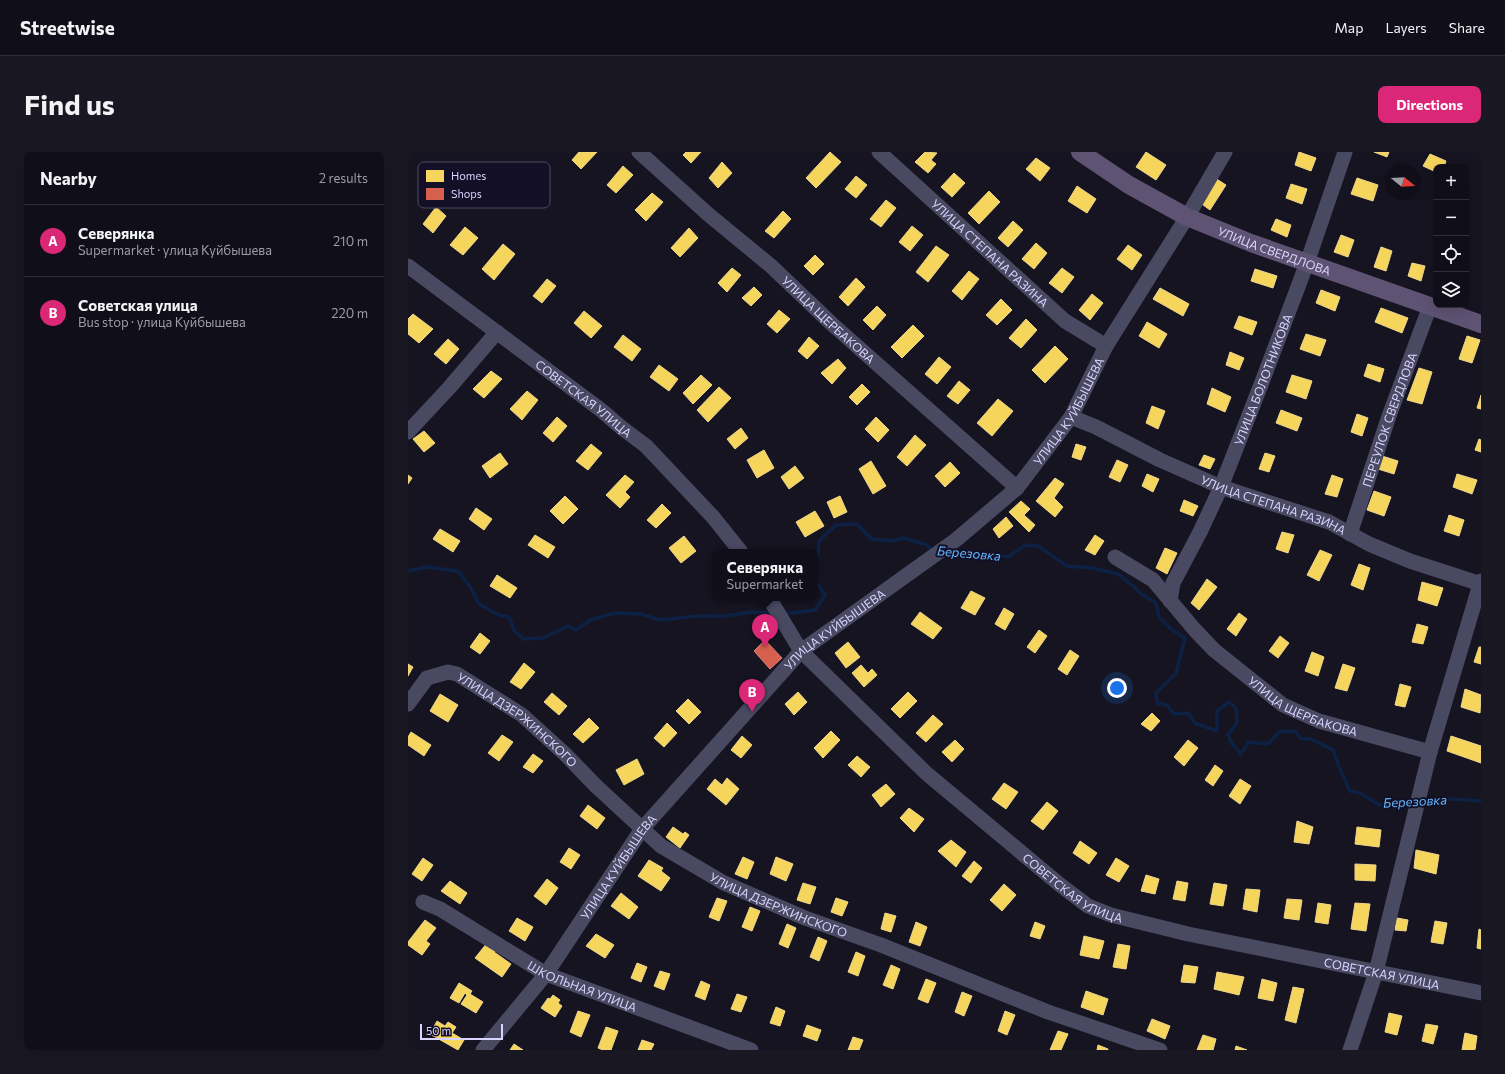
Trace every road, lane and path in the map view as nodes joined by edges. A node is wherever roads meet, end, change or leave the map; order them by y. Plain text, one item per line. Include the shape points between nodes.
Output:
1 (639, 152) edge
2 (879, 152) edge
3 (1080, 152) edge
4 (1225, 152) edge
5 (1345, 152) edge
6 (1187, 217) junction
7 (1308, 263) junction
8 (408, 266) edge
9 (1430, 306) junction
10 (1481, 324) edge
11 (497, 332) junction
12 (1106, 346) junction
13 (1071, 417) junction
14 (408, 432) edge
15 (1016, 488) junction
16 (1221, 488) junction
17 (1350, 534) junction
18 (739, 549) edge
19 (1115, 557) dead end
20 (1481, 583) edge
21 (1170, 601) junction
22 (771, 602) edge
23 (801, 651) junction
24 (408, 704) edge
25 (1430, 752) junction
26 (642, 829) junction
27 (423, 902) dead end
28 (1376, 972) junction
29 (546, 974) junction
30 (1481, 992) edge
31 (484, 1050) edge
32 (751, 1050) edge
33 (1160, 1050) edge
34 (1350, 1050) edge

1 - 15 street, УЛИЦА ЩЕРБАКОВА via 771,266 832,324
2 - 12 street, УЛИЦА СТЕПАНА РАЗИНА via 1065,321
3 - 6 main road, УЛИЦА СВЕРДЛОВА via 1129,185
4 - 6 street, УЛИЦА КУЙБЫШЕВА
5 - 7 street, УЛИЦА БОЛОТНИКОВА
6 - 7 main road, УЛИЦА СВЕРДЛОВА
6 - 12 street, УЛИЦА КУЙБЫШЕВА
7 - 9 main road, УЛИЦА СВЕРДЛОВА
7 - 16 street, УЛИЦА БОЛОТНИКОВА
8 - 11 street, СОВЕТСКАЯ УЛИЦА
9 - 10 main road, УЛИЦА СВЕРДЛОВА
9 - 17 street, ПЕРЕУЛОК СВЕРДЛОВА via 1389,416
11 - 14 street
11 - 18 street, СОВЕТСКАЯ УЛИЦА via 646,446 713,517
12 - 13 street, УЛИЦА КУЙБЫШЕВА
13 - 15 street, УЛИЦА КУЙБЫШЕВА
13 - 16 street, УЛИЦА СТЕПАНА РАЗИНА
15 - 23 street, УЛИЦА КУЙБЫШЕВА via 957,539
16 - 17 street, УЛИЦА СТЕПАНА РАЗИНА via 1329,522
16 - 21 street, УЛИЦА БОЛОТНИКОВА via 1173,583
17 - 20 street, УЛИЦА СТЕПАНА РАЗИНА via 1410,561
19 - 21 street, УЛИЦА ЩЕРБАКОВА via 1153,580
20 - 25 street
21 - 25 street, УЛИЦА ЩЕРБАКОВА via 1214,650 1282,705 1319,721
22 - 23 street, СОВЕТСКАЯ УЛИЦА
23 - 26 street, УЛИЦА КУЙБЫШЕВА
23 - 28 street, СОВЕТСКАЯ УЛИЦА via 926,773 1088,906 1111,915 1188,934
24 - 26 street, УЛИЦА ДЗЕРЖИНСКОГО via 427,678 448,672 457,674 522,715
25 - 28 street
26 - 29 street, УЛИЦА КУЙБЫШЕВА
26 - 33 street, УЛИЦА ДЗЕРЖИНСКОГО via 661,846 724,883 805,918 882,945 1048,1012
27 - 29 street, ШКОЛЬНАЯ УЛИЦА via 440,909
28 - 30 street, СОВЕТСКАЯ УЛИЦА
28 - 34 street
29 - 31 street, УЛИЦА КУЙБЫШЕВА
29 - 32 street, ШКОЛЬНАЯ УЛИЦА

